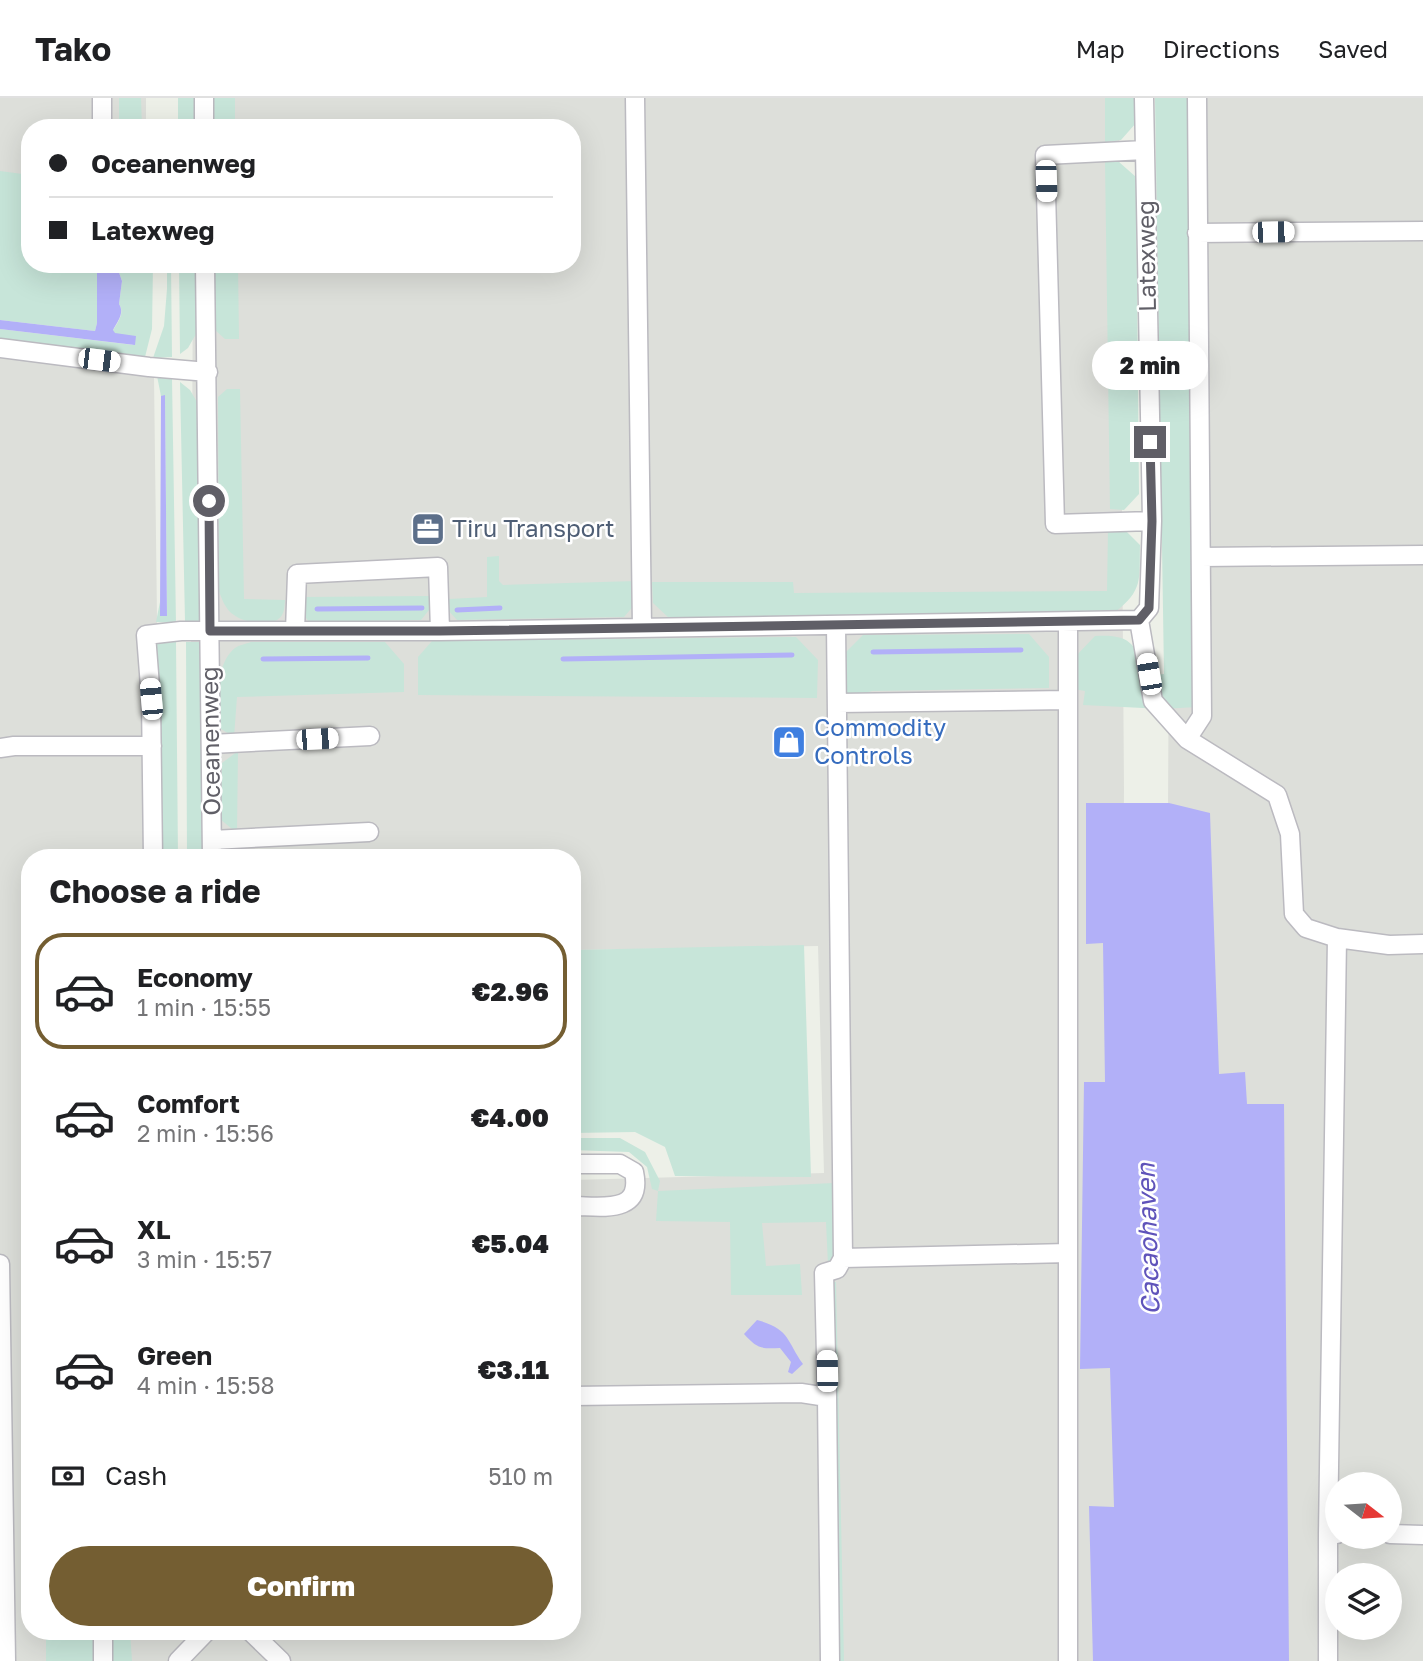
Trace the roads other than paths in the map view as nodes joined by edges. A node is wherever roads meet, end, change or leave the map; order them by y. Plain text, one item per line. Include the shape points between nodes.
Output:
1 (102, 98) edge
2 (204, 98) edge
3 (635, 98) edge
4 (1144, 98) edge
5 (1197, 98) edge
6 (102, 119) edge
7 (204, 119) edge
8 (1146, 150) junction
9 (1423, 231) edge
10 (1197, 233) junction
11 (205, 273) edge
12 (0, 348) edge
13 (208, 372) junction
14 (1152, 521) junction
15 (1423, 555) edge
16 (1201, 557) junction
17 (1139, 620) junction
18 (1068, 622) junction
19 (836, 625) junction
20 (642, 628) junction
21 (210, 631) junction
22 (295, 631) junction
23 (440, 631) junction
24 (1068, 700) junction
25 (837, 703) junction
26 (370, 736) dead end
27 (1187, 739) junction
28 (211, 744) junction
29 (152, 746) junction
30 (0, 748) edge
31 (369, 832) dead end
32 (153, 849) edge
33 (212, 849) edge
34 (1337, 938) junction
35 (1423, 944) edge
36 (581, 1164) edge
37 (581, 1206) edge
38 (1068, 1253) junction
39 (843, 1258) junction
40 (0, 1264) edge
41 (581, 1396) edge
42 (827, 1397) junction
43 (1333, 1472) edge
44 (1402, 1534) edge
45 (1423, 1535) edge
46 (1332, 1549) edge
47 (103, 1640) edge
48 (198, 1640) edge
49 (259, 1640) edge
50 (6, 1661) edge
51 (103, 1661) edge
52 (178, 1661) edge
53 (281, 1661) edge
54 (830, 1661) edge
55 (1068, 1661) edge
56 (1328, 1661) edge

1 - 6 street
2 - 7 street
3 - 20 street
4 - 8 street, Latexweg
5 - 10 street
8 - 14 street, Latexweg
8 - 14 street via 1045,155 1055,524
9 - 10 street
10 - 16 street
11 - 13 street, Oceanenweg
12 - 13 street
13 - 21 street, Oceanenweg
14 - 17 street, Latexweg via 1149,608
15 - 16 street
16 - 27 street via 1202,716
17 - 18 street
17 - 27 street via 1153,701
18 - 19 street
18 - 24 street
19 - 20 street
19 - 25 street
20 - 23 street
21 - 22 street
21 - 28 street, Oceanenweg
21 - 29 street via 146,635
22 - 23 street
22 - 23 street via 297,574 438,567
24 - 25 street
24 - 38 street
25 - 39 street
26 - 28 street
27 - 34 street via 1277,795 1290,834 1294,914 1306,929
28 - 33 street, Oceanenweg
29 - 30 street
29 - 32 street
31 - 33 street
34 - 35 street
34 - 43 street
36 - 37 street via 620,1164 634,1172 636,1182 629,1202
38 - 39 street
38 - 55 street
39 - 42 street via 837,1269 824,1273
40 - 50 street
41 - 42 street
42 - 54 street
44 - 45 street
46 - 56 street
47 - 51 street
48 - 52 street
49 - 53 street

